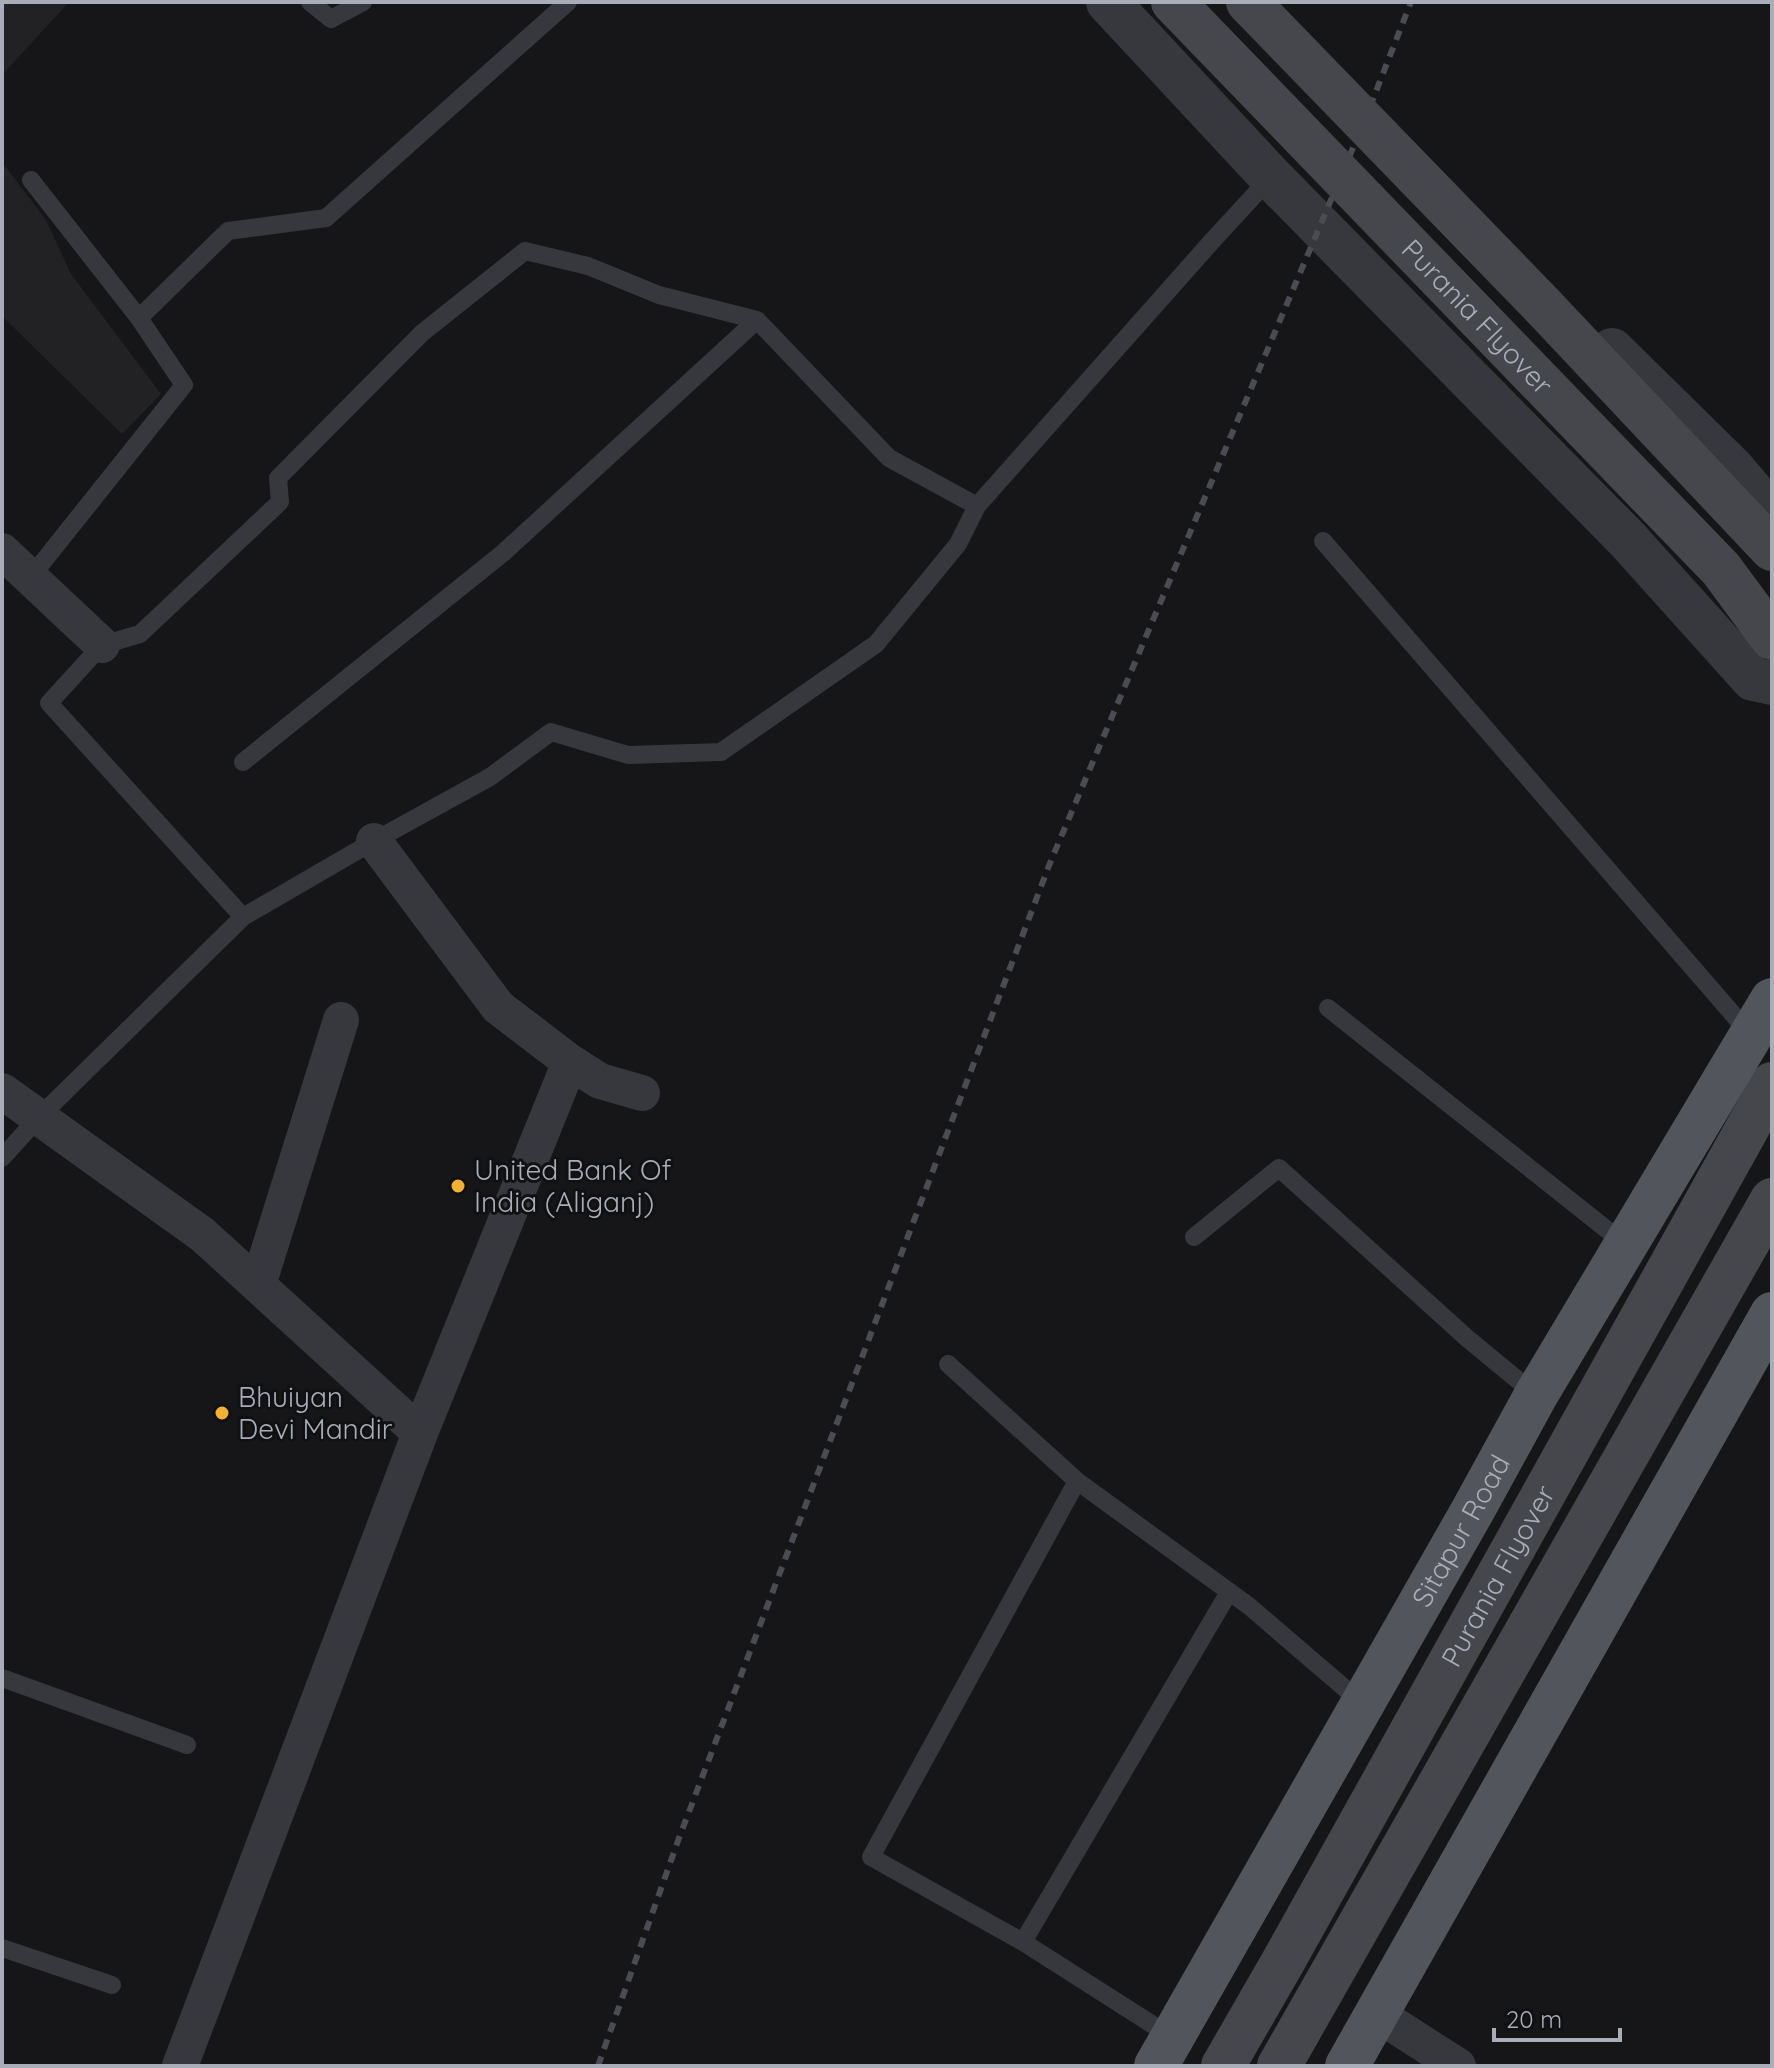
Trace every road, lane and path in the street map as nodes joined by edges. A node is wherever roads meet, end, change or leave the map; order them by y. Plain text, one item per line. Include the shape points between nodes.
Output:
1 (310, 2) edge
2 (363, 2) edge
3 (568, 2) edge
4 (1108, 2) edge
5 (1173, 2) edge
6 (1248, 2) edge
7 (1275, 2) edge
8 (1271, 177) junction
9 (31, 180) dead end
10 (139, 318) junction
11 (757, 320) junction
12 (977, 506) junction
13 (1772, 515) edge
14 (1323, 541) dead end
15 (1772, 549) edge
16 (2, 551) edge
17 (30, 578) junction
18 (1772, 638) edge
19 (102, 645) junction
20 (1772, 683) edge
21 (243, 762) dead end
22 (374, 841) junction
23 (243, 917) junction
24 (1328, 1008) dead end
25 (1762, 1018) edge
26 (341, 1020) dead end
27 (570, 1062) junction
28 (1772, 1084) edge
29 (2, 1091) edge
30 (642, 1093) dead end
31 (39, 1117) junction
32 (2, 1158) edge
33 (1772, 1200) edge
34 (1194, 1237) dead end
35 (1625, 1244) junction
36 (258, 1285) junction
37 (1772, 1314) edge
38 (948, 1364) dead end
39 (1536, 1395) junction
40 (420, 1433) junction
41 (1077, 1481) junction
42 (1229, 1592) junction
43 (2, 1678) edge
44 (1362, 1703) junction
45 (187, 1745) dead end
46 (1023, 1942) junction
47 (2, 1948) edge
48 (112, 1985) dead end
49 (1377, 2014) junction
50 (1164, 2052) edge
51 (180, 2066) edge
52 (1223, 2066) edge
53 (1279, 2066) edge
54 (1347, 2066) edge
55 (1458, 2066) edge

1 - 2 lane via 331,19
3 - 10 lane via 326,218 228,231
4 - 8 street
5 - 18 main road, Purania Flyover, bridge via 1721,569
6 - 15 main road, Purania Flyover, bridge
7 - 13 street via 1376,119 1733,469
8 - 12 lane
8 - 20 street via 1628,540 1753,679
9 - 10 lane
10 - 17 lane via 184,385
11 - 12 lane via 889,458
11 - 19 lane via 525,251 422,333 278,478 280,502 140,634
11 - 21 lane via 503,553
12 - 22 lane via 958,544 876,644 721,752 628,755 551,732 490,777
14 - 25 lane
16 - 17 street
17 - 19 street
19 - 23 lane via 49,703
22 - 23 lane
22 - 27 street via 498,1007
23 - 31 lane
24 - 35 lane
25 - 35 main road, Sitapur Road
26 - 36 street
27 - 30 street via 600,1081
27 - 40 street
28 - 52 main road, Purania Flyover
29 - 31 street
31 - 32 lane
31 - 36 street via 203,1235
33 - 53 main road, Purania Flyover
34 - 39 lane via 1279,1168
35 - 39 main road, Sitapur Road
36 - 40 street
37 - 49 main road
38 - 41 lane
39 - 44 main road, Sitapur Road
40 - 51 street
41 - 42 lane
41 - 46 lane via 871,1857
42 - 44 lane
42 - 46 lane
43 - 45 lane
44 - 50 main road, Sitapur Road
46 - 50 lane
47 - 48 lane
49 - 54 main road
49 - 55 street

